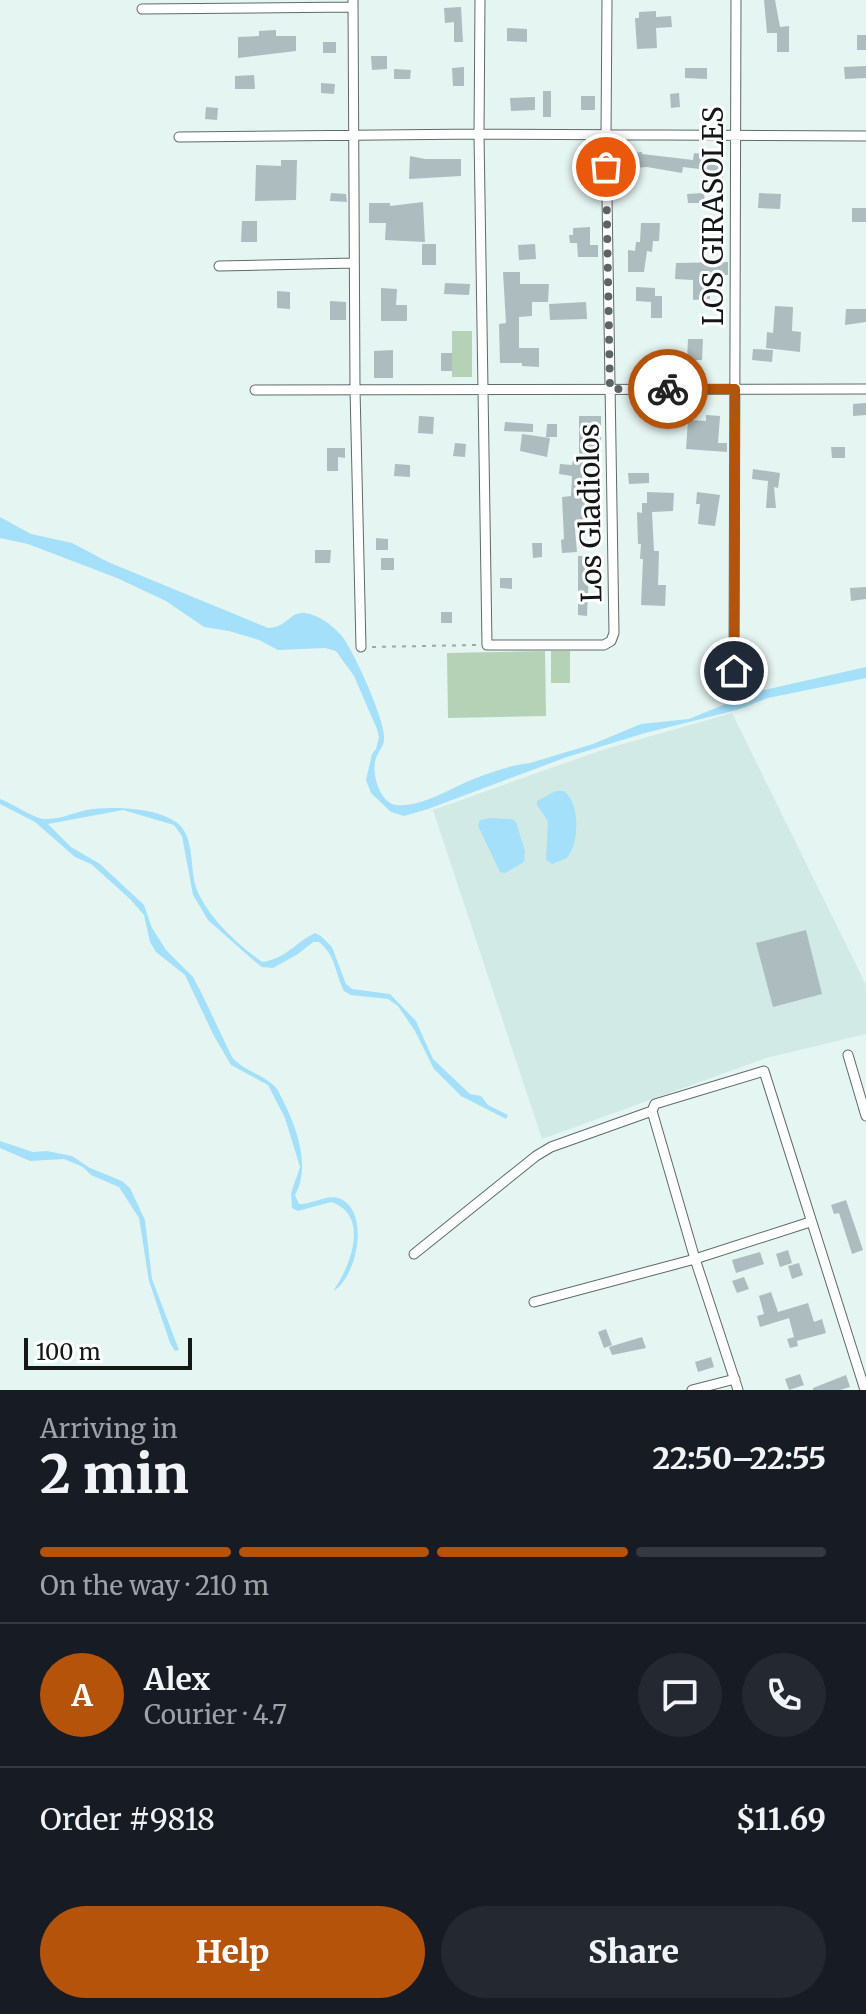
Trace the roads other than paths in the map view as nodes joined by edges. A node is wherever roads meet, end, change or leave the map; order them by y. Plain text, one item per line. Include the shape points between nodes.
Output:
1 (480, 0) edge
2 (607, 0) edge
3 (736, 0) edge
4 (353, 4) edge
5 (142, 9) dead end
6 (479, 134) junction
7 (355, 135) junction
8 (606, 135) junction
9 (735, 135) junction
10 (866, 136) edge
11 (179, 137) dead end
12 (354, 263) junction
13 (219, 266) dead end
14 (355, 389) junction
15 (484, 389) junction
16 (610, 389) junction
17 (735, 389) junction
18 (866, 389) edge
19 (255, 390) dead end
20 (361, 647) road end
21 (734, 671) dead end
22 (848, 1055) dead end
23 (652, 1111) junction
24 (866, 1116) edge
25 (810, 1222) junction
26 (414, 1254) dead end
27 (695, 1259) junction
28 (534, 1302) dead end
29 (735, 1379) junction
30 (692, 1390) edge
31 (738, 1390) edge
32 (865, 1390) edge

1 - 6 street
2 - 8 street, Los Gladiolos
3 - 9 street, LOS GIRASOLES
4 - 5 street
4 - 7 street
6 - 7 street
6 - 8 street
6 - 15 street
7 - 11 street
7 - 12 street
8 - 9 street
8 - 16 street, Los Gladiolos
9 - 10 street
9 - 17 street, LOS GIRASOLES
12 - 13 street
12 - 14 street
14 - 15 street
14 - 19 street
14 - 20 street
15 - 16 street
15 - 16 street, Los Gladiolos via 487,645 604,645 614,633
16 - 17 street
17 - 18 street
17 - 21 street, LOS GIRASOLES
22 - 24 street
23 - 25 street via 655,1104 764,1071
23 - 26 street via 536,1156
23 - 27 street
25 - 27 street
25 - 32 street
27 - 28 street
27 - 29 street
29 - 30 street
29 - 31 street

